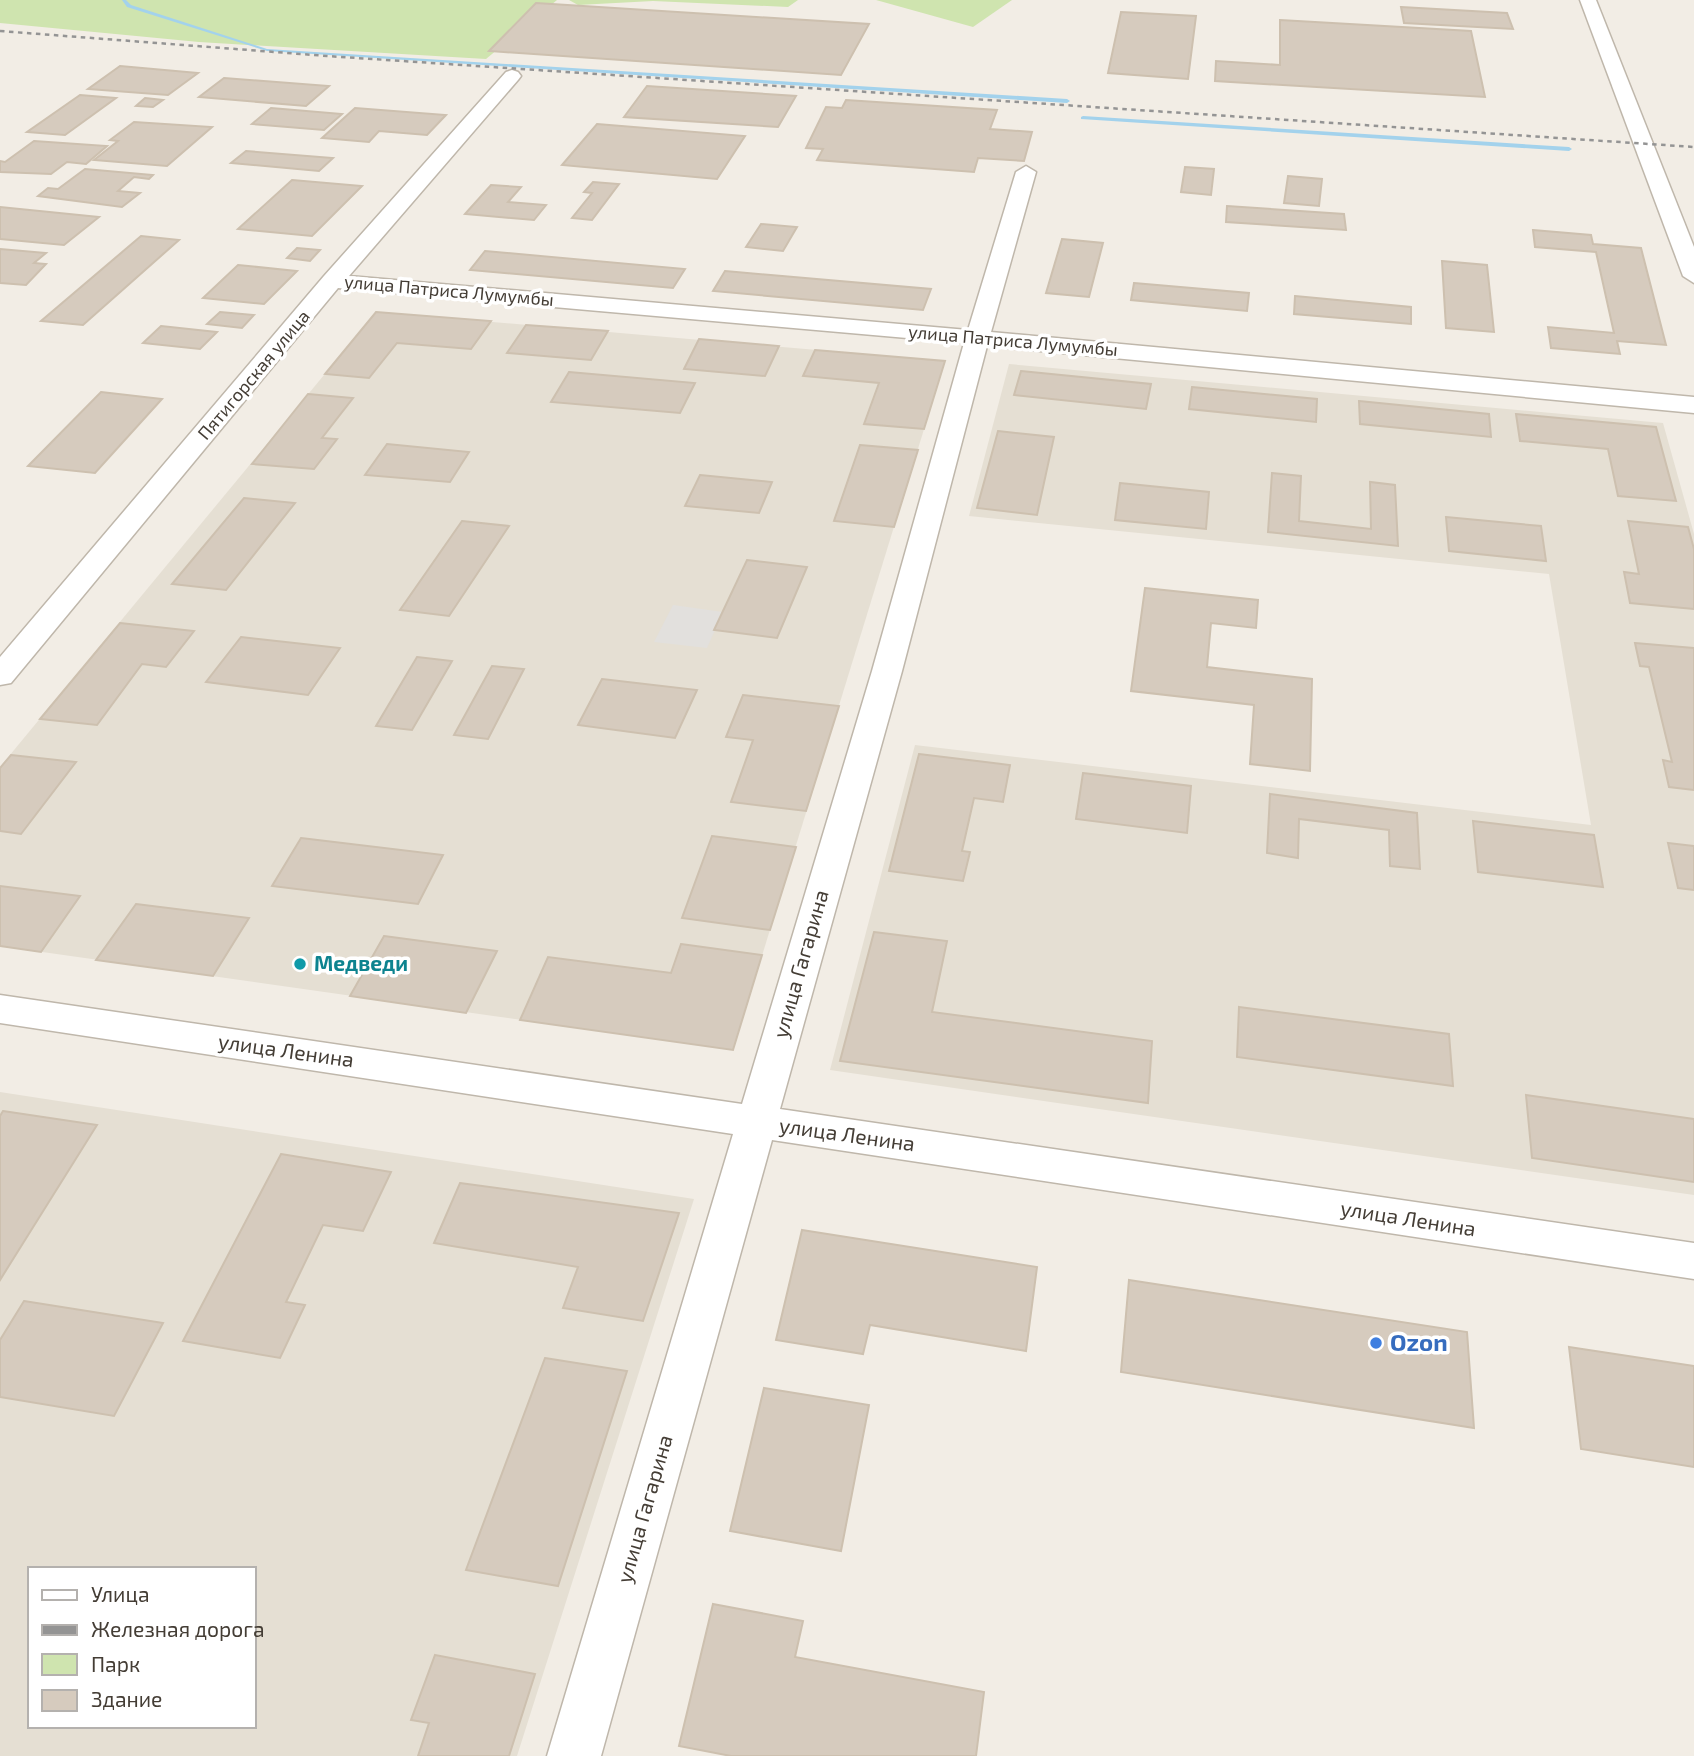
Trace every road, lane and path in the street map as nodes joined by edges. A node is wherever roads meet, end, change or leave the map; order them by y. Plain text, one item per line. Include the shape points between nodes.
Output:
1 (1588, 0) edge
2 (512, 76) dead end
3 (1026, 172) dead end
4 (1694, 276) edge
5 (332, 281) junction
6 (977, 338) junction
7 (1692, 411) edge
8 (0, 676) edge
9 (0, 1009) edge
10 (756, 1121) junction
11 (1694, 1261) edge
12 (574, 1756) edge

1 - 4 street
2 - 5 street, Пятигорская улица
3 - 6 street, улица Гагарина
5 - 6 street, улица Патриса Лумумбы
5 - 8 street, Пятигорская улица
6 - 7 street, улица Патриса Лумумбы
6 - 10 street, улица Гагарина via 887,671
9 - 10 street, улица Ленина
10 - 11 street, улица Ленина
10 - 12 street, улица Гагарина

